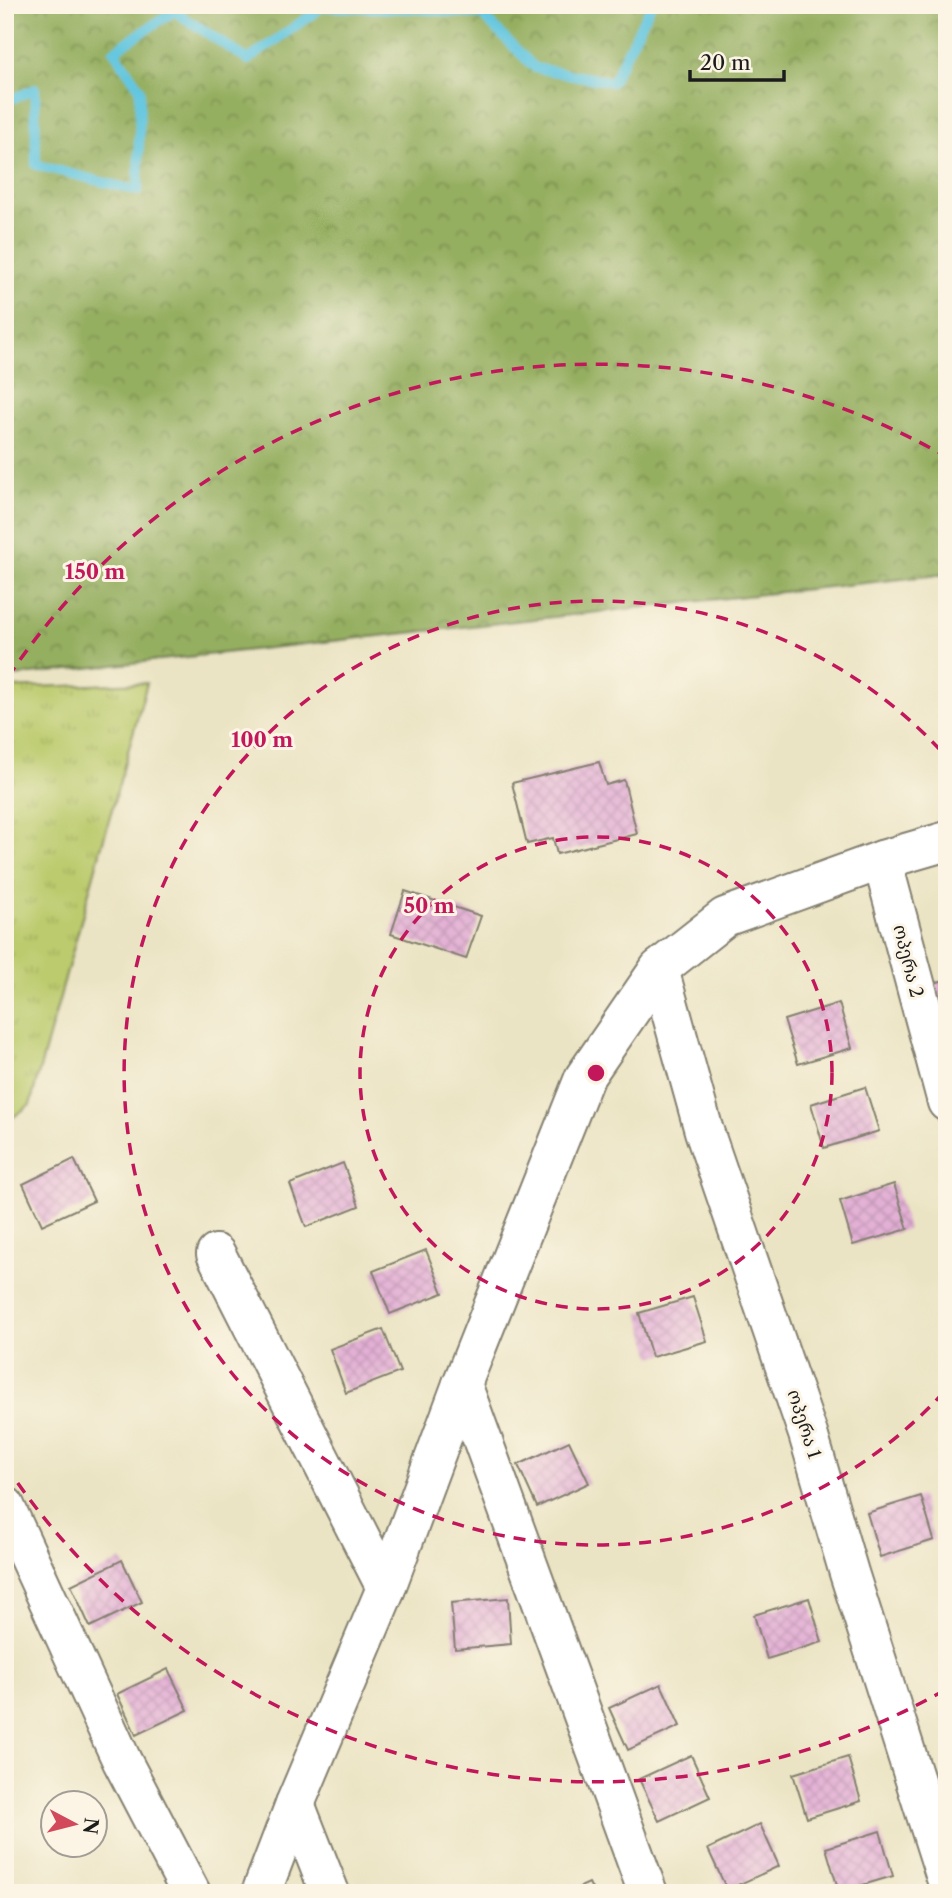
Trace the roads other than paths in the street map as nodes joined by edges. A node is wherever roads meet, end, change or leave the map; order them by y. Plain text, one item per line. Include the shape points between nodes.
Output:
1 (947, 842) edge
2 (882, 860) junction
3 (659, 969) junction
4 (947, 1102) edge
5 (216, 1254) dead end
6 (462, 1384) junction
7 (5, 1506) edge
8 (386, 1588) junction
9 (295, 1804) junction
10 (947, 1881) edge
11 (191, 1893) edge
12 (261, 1893) edge
13 (330, 1893) edge
14 (648, 1893) edge

1 - 2 street
2 - 3 street via 725,917
2 - 4 street, ოპერა 2
3 - 6 street via 584,1078
3 - 10 street, ოპერა 1 via 704,1131 808,1434
5 - 8 street
6 - 8 street
6 - 14 street
7 - 11 street via 122,1761
8 - 9 street
9 - 12 street
9 - 13 street

